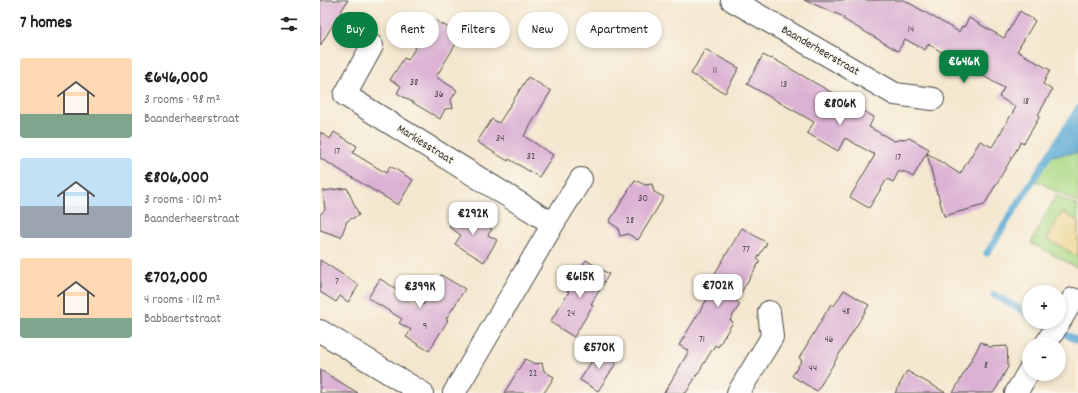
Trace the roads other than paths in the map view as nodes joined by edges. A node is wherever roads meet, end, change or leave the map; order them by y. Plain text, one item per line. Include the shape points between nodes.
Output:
1 (732, 0) edge
2 (371, 48) edge
3 (933, 99) dead end
4 (581, 178) dead end
5 (553, 224) junction
6 (1073, 299) dead end
7 (769, 312) dead end
8 (320, 331) edge
9 (1050, 337) edge
10 (1023, 381) edge
11 (422, 393) edge
12 (454, 393) edge
13 (738, 393) edge
14 (1016, 393) edge

1 - 3 street, Baanderheerstraat via 895,94
2 - 5 street, Markiesstraat via 345,95
4 - 5 street
5 - 12 street
6 - 9 street
7 - 13 street via 772,337
8 - 11 street
10 - 14 street

